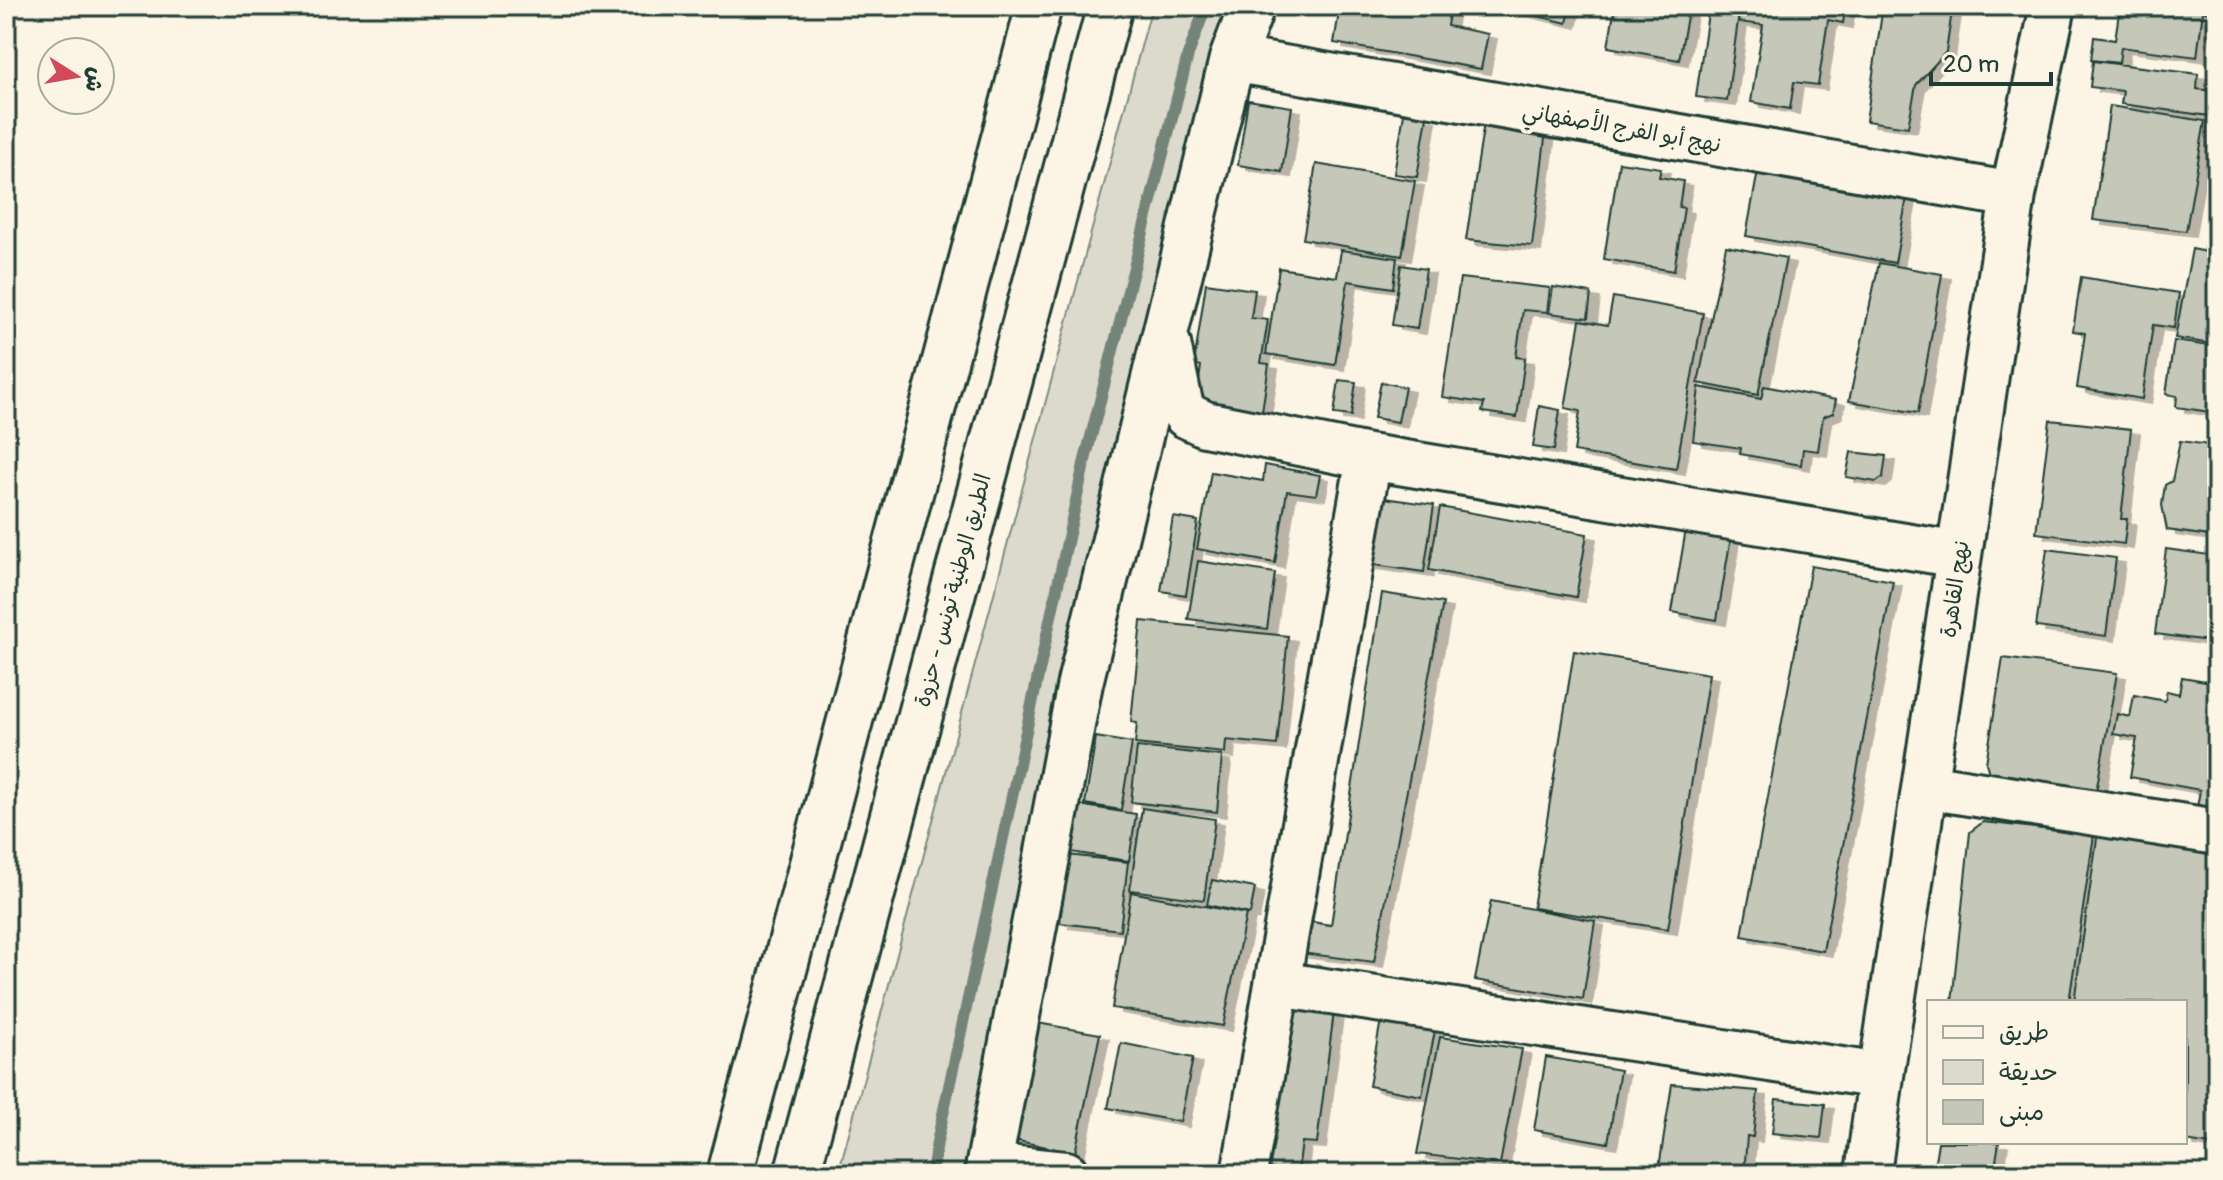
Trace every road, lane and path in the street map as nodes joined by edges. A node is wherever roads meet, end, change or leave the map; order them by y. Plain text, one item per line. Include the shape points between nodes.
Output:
1 (1039, 6) edge
2 (1110, 6) edge
3 (1252, 6) edge
4 (2053, 6) edge
5 (1232, 59) junction
6 (2013, 195) junction
7 (1165, 330) junction
8 (1369, 457) junction
9 (1959, 555) junction
10 (1925, 786) junction
11 (2217, 832) edge
12 (802, 907) junction
13 (865, 921) junction
14 (1278, 984) junction
15 (1881, 1076) junction
16 (988, 1170) edge
17 (730, 1174) edge
18 (797, 1174) edge
19 (1066, 1174) edge
20 (1244, 1174) edge
21 (1868, 1174) edge

1 - 12 street
2 - 13 street, الطريق الوطنية تونس - حزوة
3 - 5 street
4 - 6 street, نهج القاهرة
5 - 6 street, نهج أبو الفرج الأصفهاني
5 - 7 street
6 - 9 street, نهج القاهرة
7 - 8 street via 1180,403 1194,421
7 - 16 street via 1080,683
8 - 9 street
8 - 14 street
9 - 10 street, نهج القاهرة
10 - 11 street
10 - 15 street, نهج القاهرة
12 - 13 street
12 - 17 street
13 - 18 street, الطريق الوطنية تونس - حزوة
14 - 15 street
14 - 20 street
15 - 21 street, نهج القاهرة
16 - 19 street

